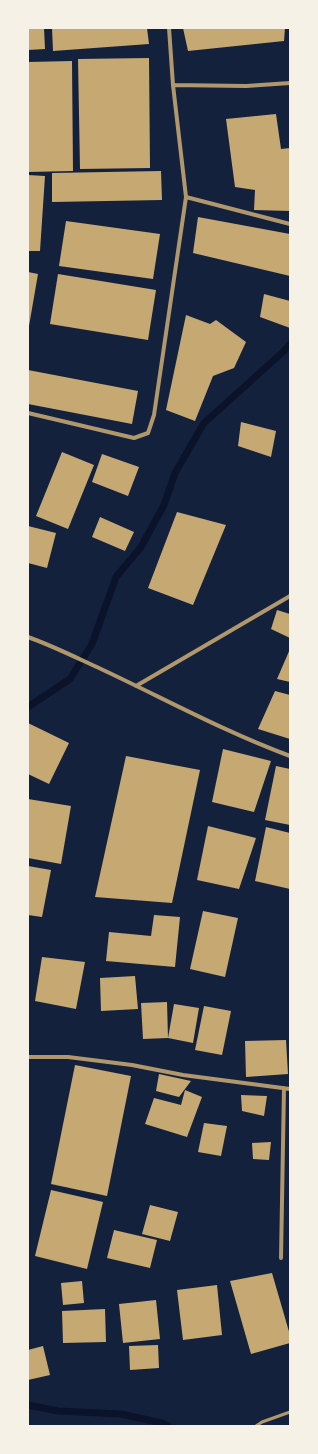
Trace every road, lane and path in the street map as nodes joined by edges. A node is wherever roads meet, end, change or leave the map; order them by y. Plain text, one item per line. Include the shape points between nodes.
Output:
1 (169, 28) edge
2 (290, 83) edge
3 (173, 85) junction
4 (186, 197) junction
5 (290, 224) edge
6 (28, 413) edge
7 (290, 596) edge
8 (28, 637) edge
9 (136, 686) junction
10 (290, 756) edge
11 (28, 1057) edge
12 (284, 1088) junction
13 (290, 1089) edge
14 (281, 1258) dead end
15 (290, 1412) edge
16 (256, 1426) edge

1 - 3 street
2 - 3 street via 246,86
3 - 4 street
4 - 5 street
4 - 6 street via 154,415 148,433 134,438
7 - 9 street
8 - 9 street
9 - 10 street via 258,744
11 - 12 street via 68,1057
12 - 13 street
12 - 14 street
15 - 16 lane

